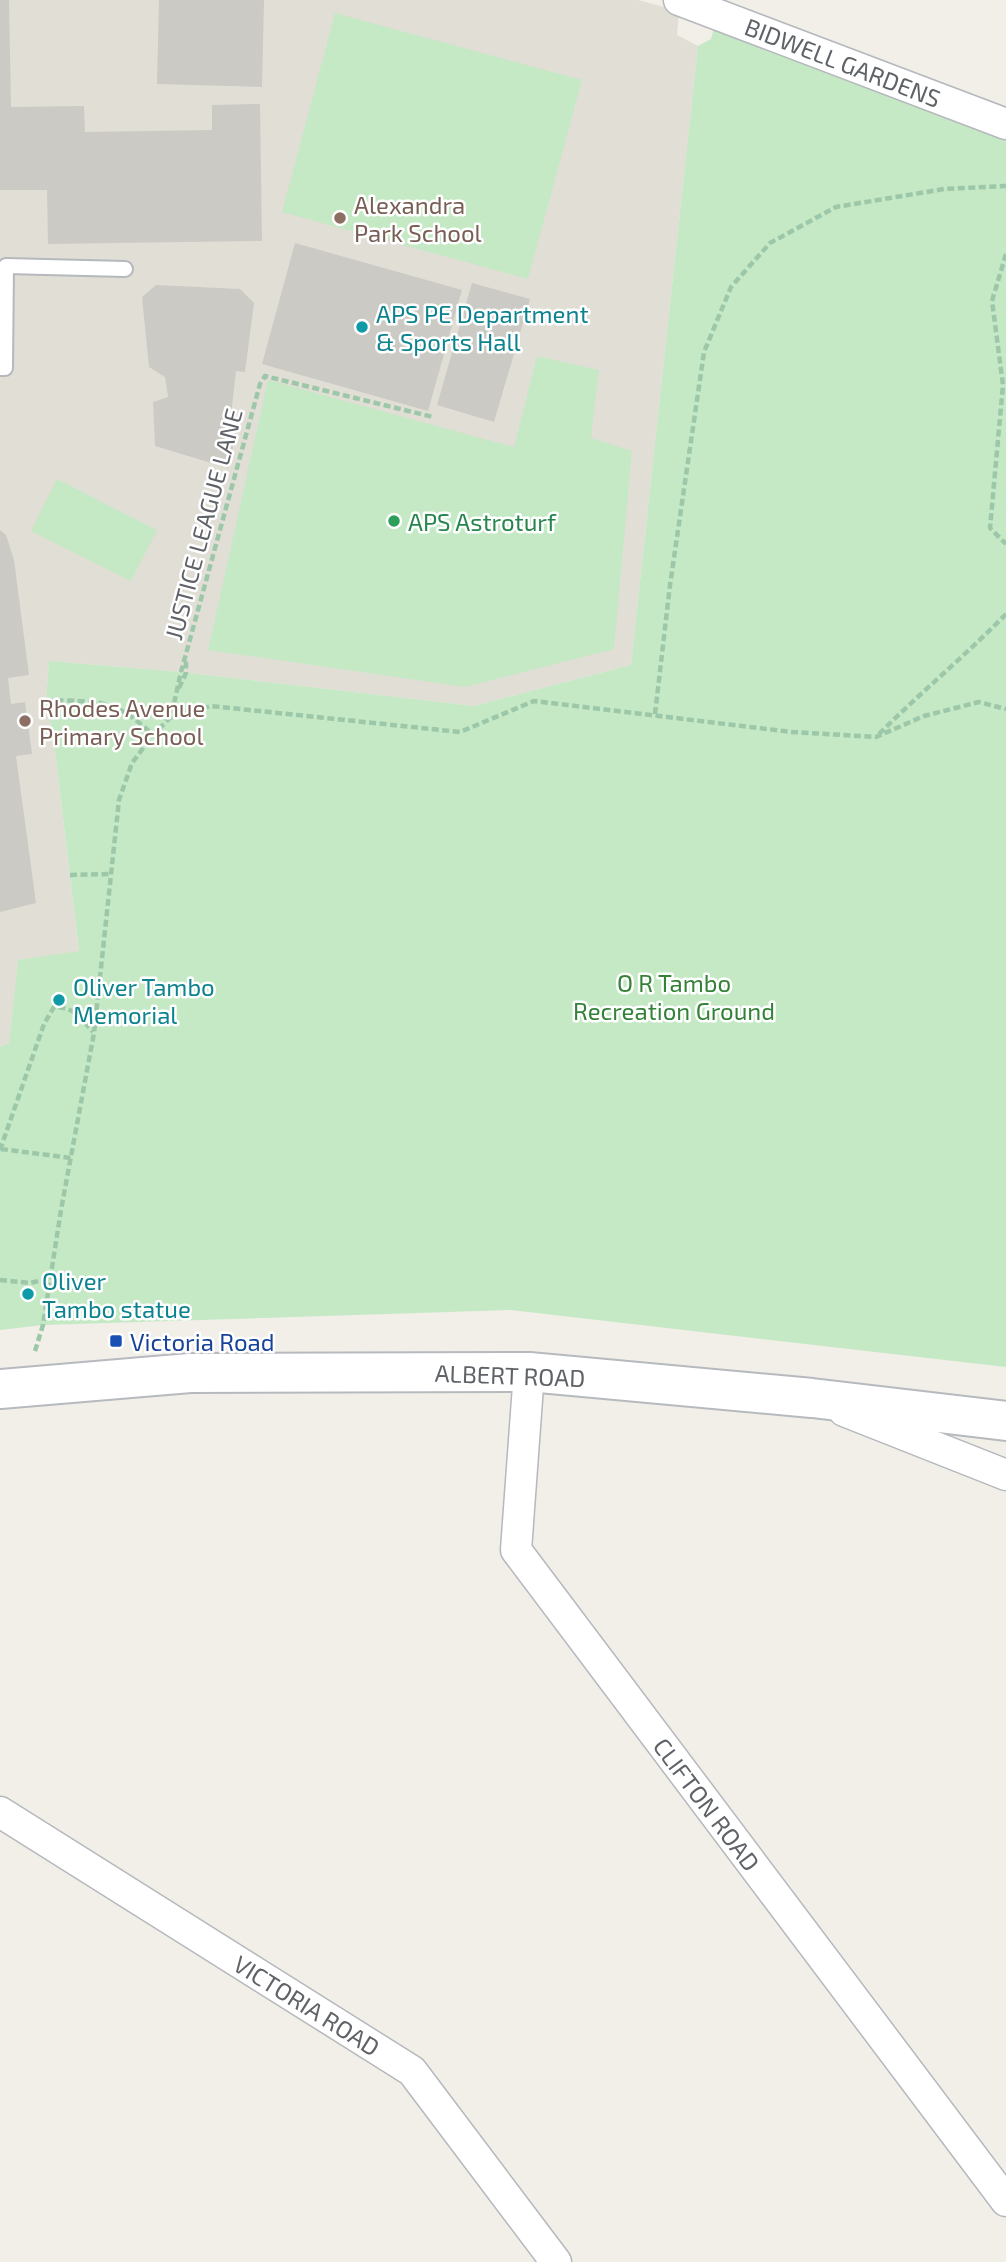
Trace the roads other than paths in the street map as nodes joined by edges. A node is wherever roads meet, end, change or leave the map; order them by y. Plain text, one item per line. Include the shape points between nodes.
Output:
1 (679, 0) edge
2 (1006, 124) edge
3 (125, 269) dead end
4 (0, 368) edge
5 (529, 1372) junction
6 (12, 1387) edge
7 (812, 1398) junction
8 (1006, 1421) edge
9 (1006, 1475) edge
10 (0, 1812) edge
11 (1006, 2201) edge
12 (556, 2262) edge

1 - 2 street, BIDWELL GARDENS
3 - 4 lane via 6,266 5,368
5 - 6 main road, ALBERT ROAD via 190,1373
5 - 7 main road, ALBERT ROAD
5 - 11 street, CLIFTON ROAD via 516,1550
7 - 8 main road
7 - 9 street, ALBERT ROAD
10 - 12 street, VICTORIA ROAD via 412,2071

